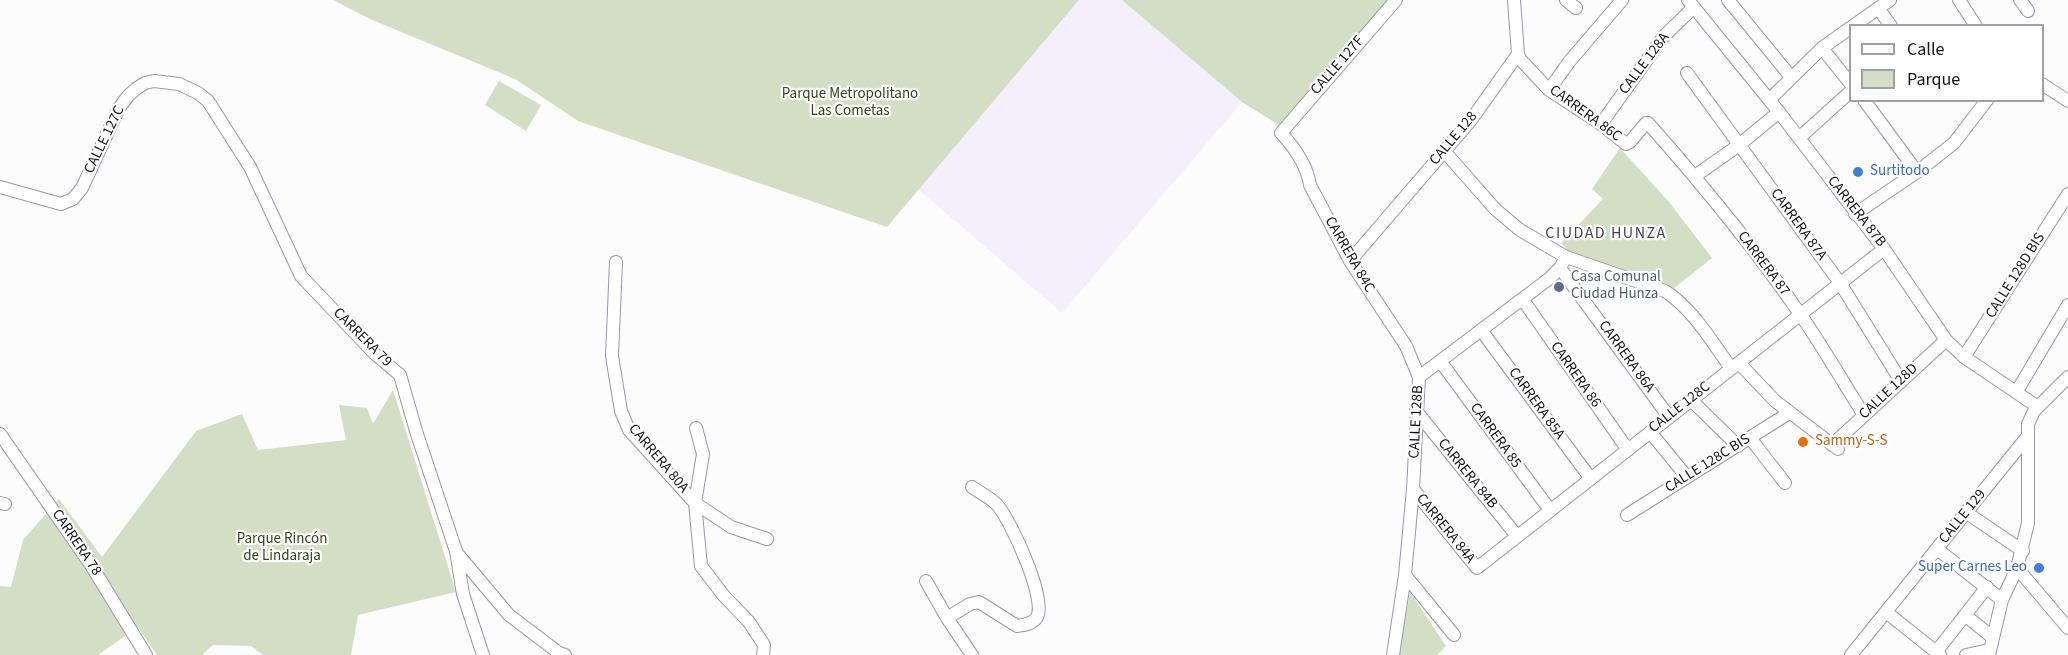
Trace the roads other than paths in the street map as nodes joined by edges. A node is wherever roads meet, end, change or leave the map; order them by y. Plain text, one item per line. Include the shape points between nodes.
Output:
1 (1396, 0) edge
2 (1514, 0) edge
3 (1566, 0) edge
4 (1622, 0) edge
5 (1728, 0) edge
6 (1890, 0) edge
7 (1959, 0) edge
8 (2020, 0) edge
9 (1691, 4) edge
10 (1576, 8) dead end
11 (1878, 8) junction
12 (2028, 11) dead end
13 (1855, 24) edge
14 (1890, 24) edge
15 (1975, 24) edge
16 (1849, 28) edge
17 (1822, 48) junction
18 (1518, 54) junction
19 (1687, 73) dead end
20 (1791, 77) junction
21 (154, 81) joint
22 (1849, 81) edge
23 (2044, 85) edge
24 (1549, 90) junction
25 (1849, 94) edge
26 (1769, 100) junction
27 (2068, 101) edge
28 (1865, 102) edge
29 (1985, 102) edge
30 (1779, 112) junction
31 (1648, 123) joint
32 (1600, 124) junction
33 (1281, 133) joint
34 (1798, 138) junction
35 (1739, 145) junction
36 (1445, 152) junction
37 (1917, 172) junction
38 (1695, 176) junction
39 (0, 187) edge
40 (2068, 194) edge
41 (1855, 214) junction
42 (1884, 249) junction
43 (1350, 261) junction
44 (616, 262) dead end
45 (1563, 263) junction
46 (1840, 283) junction
47 (1523, 300) junction
48 (2068, 305) edge
49 (1800, 314) junction
50 (1481, 330) junction
51 (1946, 340) junction
52 (1965, 357) junction
53 (1440, 361) junction
54 (1735, 365) junction
55 (1419, 377) junction
56 (2068, 377) edge
57 (1901, 381) junction
58 (2017, 391) junction
59 (1692, 400) junction
60 (2038, 407) junction
61 (1416, 411) junction
62 (1789, 413) junction
63 (1864, 415) junction
64 (1670, 417) junction
65 (696, 428) dead end
66 (1650, 432) junction
67 (0, 434) edge
68 (2027, 437) junction
69 (1750, 438) junction
70 (1738, 446) junction
71 (1628, 450) junction
72 (1687, 477) junction
73 (1591, 479) junction
74 (1785, 483) dead end
75 (972, 487) dead end
76 (1413, 489) junction
77 (695, 503) junction
78 (1550, 510) junction
79 (1967, 513) junction
80 (1627, 515) dead end
81 (1517, 536) junction
82 (767, 539) dead end
83 (1937, 549) junction
84 (456, 551) junction
85 (2023, 551) junction
86 (1477, 568) joint
87 (2017, 568) junction
88 (1405, 575) junction
89 (926, 581) dead end
90 (1987, 587) junction
91 (2002, 600) junction
92 (1886, 612) junction
93 (1965, 615) junction
94 (947, 618) junction
95 (2068, 628) edge
96 (1454, 635) dead end
97 (1990, 647) edge
98 (1938, 654) edge
99 (146, 655) edge
100 (483, 655) edge
101 (565, 655) edge
102 (763, 655) edge
103 (972, 655) edge
104 (1393, 655) edge
105 (1851, 655) edge
106 (1966, 655) edge

1 - 33 street, CALLE 127F
2 - 18 street
3 - 10 street
4 - 24 street
5 - 20 street
6 - 11 street
7 - 15 street
8 - 12 street
9 - 26 street, CARRERA 87B
9 - 32 street, CALLE 128A
11 - 13 street
11 - 14 street
16 - 17 street
17 - 20 street
17 - 22 street
18 - 24 street, CARRERA 86C
18 - 36 street, CALLE 128
19 - 35 street, CARRERA 87A
20 - 26 street
21 - 39 street, CALLE 127C via 128,96 119,108 73,199 61,204
21 - 84 street, CARRERA 79 via 179,84 208,101 250,167 301,276 400,375
23 - 27 street
24 - 32 street, CARRERA 86C
25 - 34 street
26 - 30 street, CARRERA 87B
28 - 37 street
29 - 37 street via 1954,143
30 - 34 street, CARRERA 87B
30 - 35 street
31 - 32 street, CARRERA 86C via 1626,144
31 - 38 street, CARRERA 87
33 - 43 street, CARRERA 84C via 1292,145
34 - 41 street, CARRERA 87B
35 - 38 street
35 - 46 street, CARRERA 87A
36 - 43 street, CALLE 128
36 - 45 street via 1495,209
37 - 41 street
38 - 49 street, CARRERA 87
40 - 52 street, CALLE 128D BIS
41 - 42 street, CARRERA 87B
42 - 46 street, CALLE 128C
42 - 51 street, CARRERA 87B
43 - 55 street, CARRERA 84C via 1406,346
44 - 77 street, CARRERA 80A via 612,356 621,411 629,430
45 - 47 street, CALLE 128B
45 - 54 street via 1665,291
45 - 64 street, CARRERA 86A
46 - 49 street, CALLE 128C
46 - 57 street, CARRERA 87A
47 - 50 street, CALLE 128B
47 - 71 street, CARRERA 86
48 - 58 street
49 - 54 street, CALLE 128C
49 - 63 street, CARRERA 87
50 - 53 street, CALLE 128B
50 - 73 street, CARRERA 85A
51 - 52 street, CARRERA 87B
51 - 57 street, CALLE 128D
52 - 58 street, CARRERA 87B
53 - 55 street, CALLE 128B
53 - 78 street, CARRERA 85
54 - 59 street, CALLE 128C
54 - 62 street
55 - 61 street, CALLE 128B
56 - 60 street, CALLE 129
57 - 63 street, CALLE 128D
58 - 60 street, CARRERA 87B
59 - 64 street, CALLE 128C
59 - 70 street
60 - 68 street, CALLE 129 via 2031,417
61 - 76 street, CALLE 128B
61 - 81 street, CARRERA 84B
62 - 63 street, CALLE 128D via 1836,447
62 - 69 street, CALLE 128C BIS
64 - 66 street, CALLE 128C
65 - 77 street via 703,454
66 - 71 street, CALLE 128C
66 - 72 street
67 - 99 street, CARRERA 78 via 91,565
68 - 79 street, CALLE 129
68 - 85 street via 2028,523
69 - 70 street, CALLE 128C BIS
69 - 74 street
70 - 72 street, CALLE 128C BIS
71 - 73 street, CALLE 128C
72 - 80 street, CALLE 128C BIS
73 - 78 street, CALLE 128C
75 - 94 street via 998,505 1028,561 1039,605 1037,616 1030,624 1017,626 979,602
76 - 86 street, CARRERA 84A
76 - 88 street, CALLE 128B
77 - 82 street, CARRERA 80A via 731,527
77 - 102 street via 701,566 749,622 764,645
78 - 81 street, CALLE 128C
79 - 83 street, CALLE 129
79 - 85 street
81 - 86 street, CALLE 128C
83 - 90 street
83 - 92 street, CALLE 129
84 - 100 street, CARRERA 79 via 463,594
84 - 101 street via 509,615
85 - 87 street
87 - 91 street
87 - 95 street
88 - 96 street
88 - 104 street, CALLE 128B
89 - 94 street
90 - 91 street
90 - 93 street
91 - 97 street
92 - 98 street
92 - 105 street, CALLE 129
93 - 97 street
93 - 98 street
94 - 103 street
97 - 106 street

